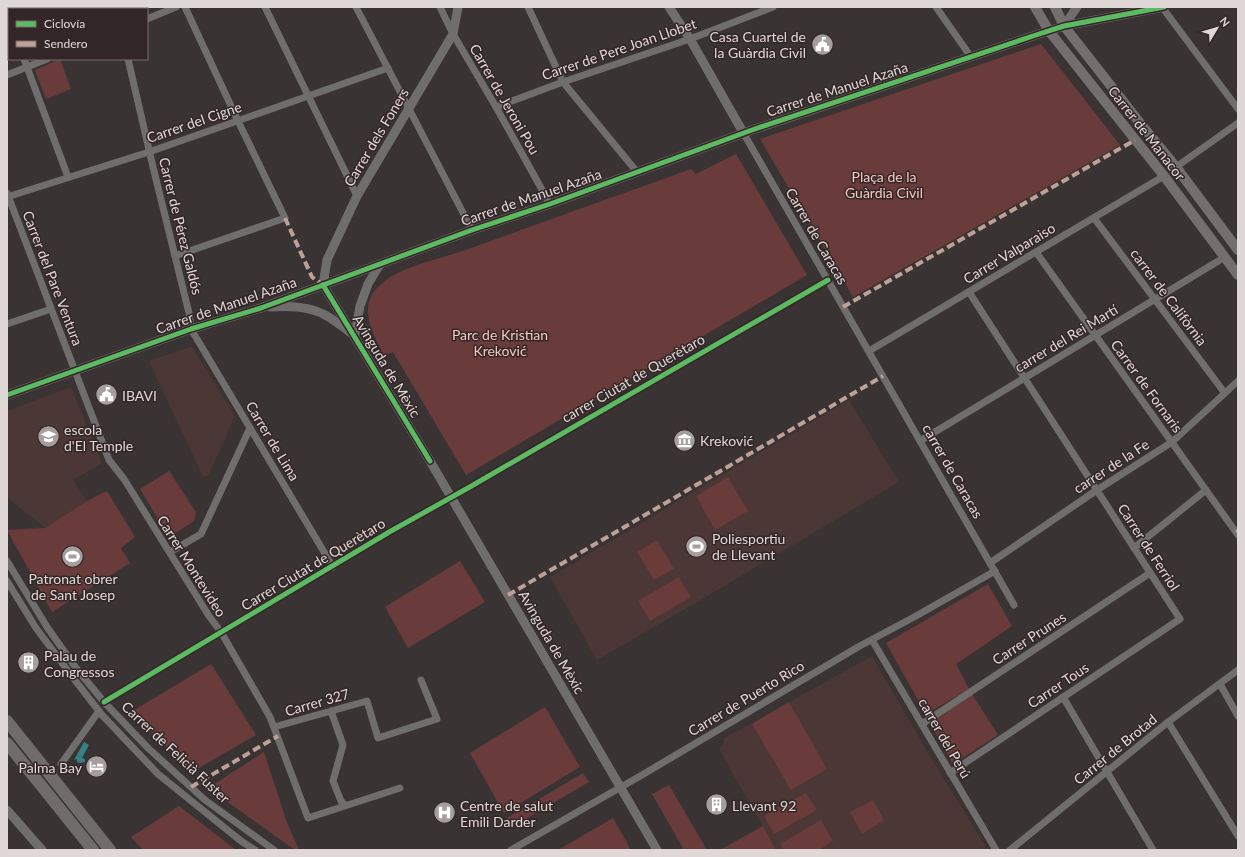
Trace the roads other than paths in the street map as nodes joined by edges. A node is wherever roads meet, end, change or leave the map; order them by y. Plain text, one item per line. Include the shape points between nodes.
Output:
1 (176, 7) edge
2 (185, 7) edge
3 (266, 7) edge
4 (356, 7) edge
5 (440, 7) edge
6 (458, 7) edge
7 (528, 7) edge
8 (670, 7) edge
9 (773, 7) edge
10 (936, 7) edge
11 (1035, 7) edge
12 (1055, 7) edge
13 (1077, 7) edge
14 (1163, 7) edge
15 (148, 19) edge
16 (1064, 26) junction
17 (1049, 31) junction
18 (453, 34) junction
19 (690, 39) junction
20 (972, 57) junction
21 (24, 60) edge
22 (44, 60) edge
23 (128, 60) edge
24 (27, 67) junction
25 (388, 68) junction
26 (7, 75) edge
27 (563, 82) junction
28 (309, 97) junction
29 (496, 107) junction
30 (409, 109) junction
31 (1238, 109) edge
32 (238, 120) junction
33 (1238, 122) edge
34 (744, 134) junction
35 (149, 152) junction
36 (1176, 167) junction
37 (638, 172) junction
38 (1164, 176) junction
39 (68, 177) junction
40 (7, 196) edge
41 (357, 196) junction
42 (550, 204) junction
43 (1212, 215) junction
44 (1094, 218) junction
45 (472, 230) junction
46 (1238, 250) edge
47 (1036, 252) junction
48 (175, 256) junction
49 (1225, 257) junction
50 (380, 264) junction
51 (1238, 274) edge
52 (828, 280) junction
53 (323, 284) junction
54 (969, 292) junction
55 (1155, 300) junction
56 (261, 308) junction
57 (51, 310) junction
58 (7, 324) edge
59 (191, 329) junction
60 (355, 335) junction
61 (1095, 336) junction
62 (868, 351) junction
63 (74, 371) junction
64 (1024, 378) junction
65 (1238, 381) edge
66 (1224, 392) junction
67 (7, 394) edge
68 (250, 428) junction
69 (920, 441) junction
70 (1172, 442) junction
71 (1097, 490) junction
72 (1206, 490) junction
73 (451, 497) junction
74 (1238, 535) edge
75 (1134, 548) junction
76 (170, 552) junction
77 (7, 561) edge
78 (990, 563) junction
79 (333, 567) junction
80 (995, 571) junction
81 (1150, 573) junction
82 (7, 581) edge
83 (1014, 605) dead end
84 (1180, 619) joint
85 (221, 632) junction
86 (872, 640) junction
87 (1238, 670) edge
88 (421, 680) dead end
89 (1220, 684) junction
90 (1063, 697) junction
91 (104, 702) junction
92 (99, 711) junction
93 (331, 711) junction
94 (1238, 716) edge
95 (7, 721) edge
96 (1168, 722) junction
97 (922, 724) junction
98 (274, 727) junction
99 (7, 743) edge
100 (60, 764) dead end
101 (1107, 772) junction
102 (950, 773) junction
103 (621, 787) junction
104 (400, 788) dead end
105 (345, 805) junction
106 (7, 810) edge
107 (1238, 836) edge
108 (42, 850) edge
109 (93, 850) edge
110 (110, 850) edge
111 (255, 850) edge
112 (274, 850) edge
113 (511, 850) edge
114 (657, 850) edge
115 (996, 850) edge
116 (1010, 850) edge
117 (1153, 850) edge

1 - 15 street
2 - 32 street
3 - 28 street
4 - 25 street
5 - 18 street, Carrer de Jeroni Pou
6 - 18 street, Carrer dels Foners
7 - 27 street
8 - 19 street
9 - 19 street, Carrer de Pere Joan Llobet
10 - 20 street
11 - 17 main road, Carrer de Manacor
12 - 16 main road, Carrer de Manacor
13 - 16 street
14 - 16 street, Carrer de Manuel Azaña
14 - 31 street
16 - 17 street, Carrer de Manuel Azaña
16 - 36 main road, Carrer de Manacor
17 - 20 street, Carrer de Manuel Azaña
17 - 38 main road, Carrer de Manacor
18 - 29 street, Carrer de Jeroni Pou
18 - 30 street, Carrer dels Foners
19 - 27 street, Carrer de Pere Joan Llobet
19 - 34 street
20 - 34 street, Carrer de Manuel Azaña
21 - 24 street
22 - 24 street
23 - 35 street, Carrer de Pérez Galdós
24 - 26 street
24 - 39 street
25 - 28 street, Carrer del Cigne
25 - 30 street
27 - 29 street, Carrer de Pere Joan Llobet
27 - 37 street
28 - 32 street, Carrer del Cigne
28 - 41 street
29 - 42 street, Carrer de Jeroni Pou
30 - 41 street, Carrer dels Foners
30 - 45 street
32 - 35 street, Carrer del Cigne
32 - 48 street via 286,218
33 - 36 street
34 - 37 street, Carrer de Manuel Azaña
34 - 52 street, Carrer de Caracas
35 - 39 street, Carrer del Cigne
35 - 48 street, Carrer de Pérez Galdós
36 - 43 main road, Carrer de Manacor
37 - 42 street, Carrer de Manuel Azaña
38 - 43 main road via 1180,188 1194,206
38 - 44 street, Carrer Valparaiso
38 - 49 main road, Carrer de Manacor
39 - 40 street, Carrer del Cigne
40 - 57 street, Carrer del Pare Ventura
41 - 53 street, Carrer dels Foners via 328,260
42 - 45 street, Carrer de Manuel Azaña
43 - 46 main road, Carrer de Manacor
44 - 47 street, Carrer Valparaiso
44 - 55 street, carrer de Califòrnia
45 - 50 street, Carrer de Manuel Azaña
47 - 54 street, Carrer Valparaiso
47 - 61 street, Carrer de Fornaris
48 - 59 street, Carrer de Pérez Galdós
49 - 51 main road, Carrer de Manacor
49 - 55 street, carrer del Rei Martí
50 - 53 street, Carrer de Manuel Azaña
50 - 60 street via 362,299
52 - 62 street, Carrer de Caracas
52 - 73 street, carrer Ciutat de Querètaro
53 - 56 street, Carrer de Manuel Azaña
53 - 60 street, Avinguda de Mèxic
54 - 62 street, Carrer Valparaiso
54 - 64 street, Carrer de Ferriol
55 - 61 street, carrer del Rei Martí
55 - 66 street, carrer de Califòrnia
56 - 59 street, Carrer de Manuel Azaña
56 - 60 street, Carrer de Manuel Azaña via 307,308 327,316
57 - 58 street
57 - 63 street, Carrer del Pare Ventura
59 - 63 street, Carrer de Manuel Azaña
59 - 68 street, Carrer de Lima
60 - 73 street, Avinguda de Mèxic
61 - 64 street, carrer del Rei Martí
61 - 70 street, Carrer de Fornaris
62 - 69 street, carrer de Caracas
63 - 67 street, Carrer de Manuel Azaña
63 - 76 street, Carrer Montevideo via 109,460 124,479
64 - 69 street, carrer del Rei Martí
64 - 71 street, Carrer de Ferriol
65 - 66 street, carrer de la Fe
66 - 70 street, carrer de la Fe
68 - 76 street via 201,534
68 - 79 street, Carrer de Lima
69 - 78 street, carrer de Caracas
70 - 71 street, carrer de la Fe
70 - 72 street, Carrer de Fornaris
71 - 75 street, Carrer de Ferriol
71 - 78 street, carrer de la Fe
72 - 74 street, Carrer de Fornaris
72 - 75 street
73 - 79 street, Carrer Ciutat de Querètaro
73 - 103 street, Avinguda de Mèxic
75 - 81 street, Carrer de Ferriol
76 - 85 street, Carrer Montevideo
77 - 91 street, Carrer de Felicià Fuster via 47,628
78 - 80 street, carrer de Caracas
79 - 85 street, Carrer Ciutat de Querètaro
80 - 83 street, carrer de Caracas
80 - 86 street, Carrer de Puerto Rico
81 - 84 street, Carrer de Ferriol
81 - 97 street, Carrer Prunes
82 - 92 street, Carrer de Felicià Fuster via 36,628
84 - 90 street, Carrer Tous
85 - 91 street, Carrer Ciutat de Querètaro
85 - 98 street, Carrer Montevideo
86 - 97 street, carrer del Perú
86 - 103 street, Carrer de Puerto Rico
87 - 89 street, Carrer de Brotad
88 - 93 street, Carrer 327 via 437,719 378,738 367,701
89 - 94 street
89 - 96 street, Carrer de Brotad
90 - 101 street
90 - 102 street, Carrer Tous
91 - 112 street, Carrer de Felicià Fuster via 148,748 204,800
92 - 100 street
92 - 111 street, Carrer de Felicià Fuster via 158,774
93 - 98 street, Carrer 327
93 - 105 street via 343,745 333,781
95 - 110 highway
96 - 101 street, Carrer de Brotad
96 - 107 street
97 - 102 street, carrer del Perú
98 - 105 street, Carrer Montevideo via 308,818
99 - 109 highway
101 - 116 street, Carrer de Brotad
101 - 117 street
102 - 115 street, carrer del Perú
103 - 113 street, Carrer de Puerto Rico
103 - 114 street, Avinguda de Mèxic
104 - 105 street, Carrer Montevideo
106 - 108 street

